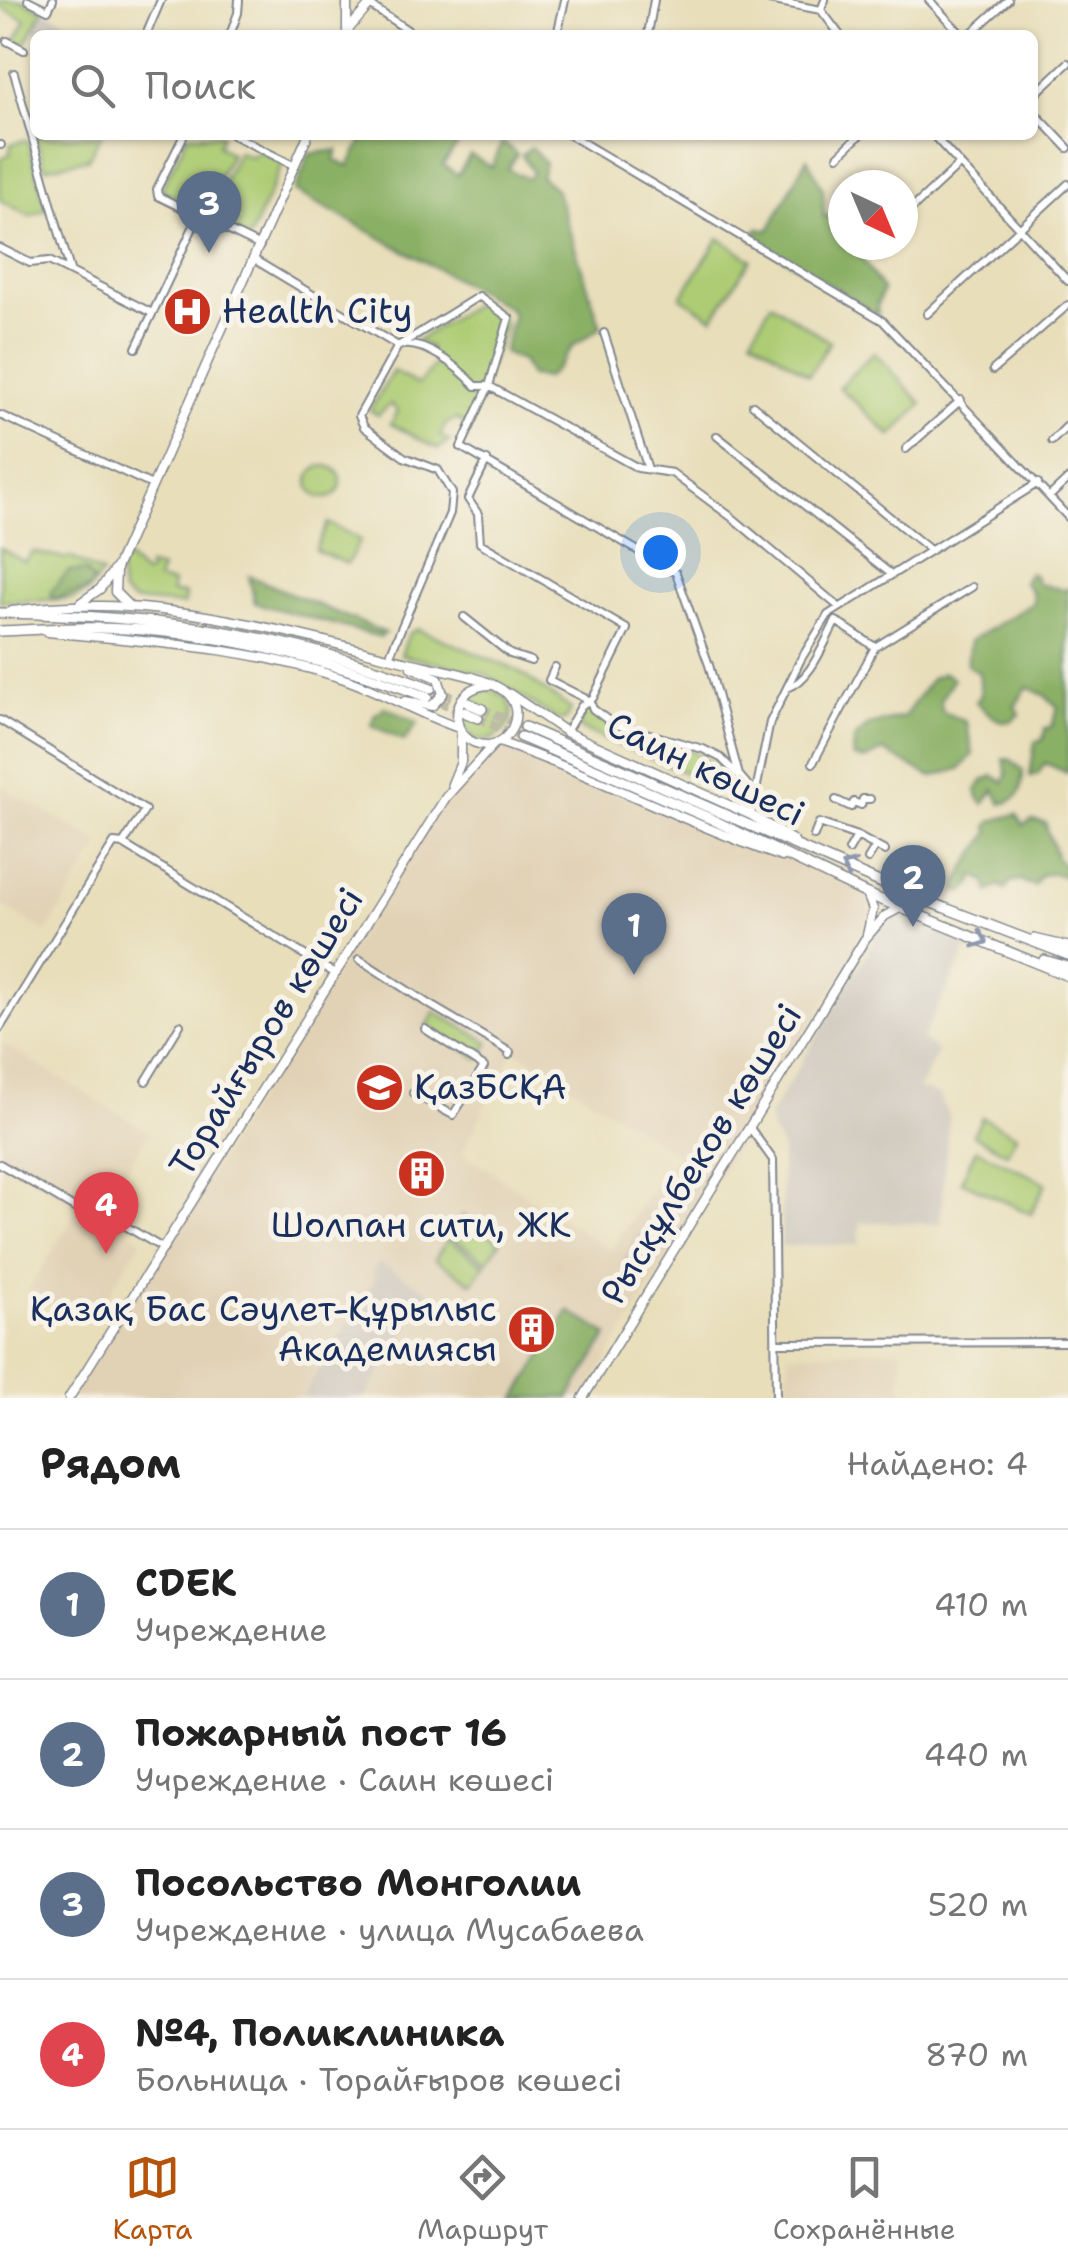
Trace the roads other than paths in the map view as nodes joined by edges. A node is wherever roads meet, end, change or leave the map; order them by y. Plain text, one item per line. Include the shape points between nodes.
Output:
1 (28, 0) edge
2 (52, 0) edge
3 (161, 0) edge
4 (239, 0) edge
5 (346, 0) edge
6 (565, 0) edge
7 (654, 0) edge
8 (769, 0) edge
9 (825, 0) edge
10 (930, 0) edge
11 (1008, 0) edge
12 (373, 3) edge
13 (821, 10) junction
14 (148, 30) edge
15 (232, 30) edge
16 (346, 30) edge
17 (349, 30) edge
18 (409, 30) edge
19 (558, 30) edge
20 (649, 30) edge
21 (836, 30) edge
22 (960, 30) edge
23 (971, 30) edge
24 (7, 41) dead end
25 (24, 50) dead end
26 (1068, 64) edge
27 (14, 73) dead end
28 (1038, 91) edge
29 (1038, 116) edge
30 (30, 129) edge
31 (33, 140) edge
32 (182, 140) edge
33 (243, 140) edge
34 (306, 140) edge
35 (578, 140) edge
36 (855, 140) edge
37 (938, 140) edge
38 (1068, 148) edge
39 (838, 156) dead end
40 (960, 164) junction
41 (295, 166) junction
42 (1068, 184) edge
43 (918, 203) edge
44 (198, 217) junction
45 (1020, 228) junction
46 (261, 247) junction
47 (0, 248) edge
48 (255, 260) junction
49 (70, 270) junction
50 (1068, 281) edge
51 (1068, 305) edge
52 (152, 313) junction
53 (928, 314) dead end
54 (604, 333) dead end
55 (398, 346) junction
56 (136, 348) dead end
57 (993, 370) dead end
58 (488, 386) junction
59 (962, 400) junction
60 (753, 405) dead end
61 (0, 415) edge
62 (1068, 426) edge
63 (717, 436) dead end
64 (1052, 441) dead end
65 (906, 449) dead end
66 (486, 460) junction
67 (648, 470) junction
68 (1068, 479) edge
69 (1038, 483) junction
70 (152, 485) junction
71 (1050, 496) junction
72 (1068, 516) edge
73 (929, 548) junction
74 (117, 566) junction
75 (890, 574) junction
76 (972, 587) dead end
77 (71, 607) junction
78 (132, 607) junction
79 (839, 607) junction
80 (1, 612) edge
81 (464, 616) dead end
82 (38, 631) junction
83 (0, 632) edge
84 (875, 647) junction
85 (389, 657) junction
86 (532, 661) dead end
87 (556, 667) dead end
88 (490, 685) junction
89 (500, 688) junction
90 (787, 688) junction
91 (384, 696) junction
92 (590, 701) junction
93 (466, 707) tunnel mouth
94 (480, 713) tunnel mouth
95 (0, 720) edge
96 (460, 730) junction
97 (566, 732) junction
98 (496, 743) junction
99 (814, 763) dead end
100 (739, 776) junction
101 (757, 796) junction
102 (446, 798) junction
103 (870, 799) dead end
104 (836, 800) dead end
105 (751, 815) junction
106 (814, 836) dead end
107 (857, 836) junction
108 (123, 844) junction
109 (802, 846) junction
110 (876, 846) junction
111 (849, 850) dead end
112 (884, 850) dead end
113 (868, 858) dead end
114 (808, 866) junction
115 (867, 894) junction
116 (900, 908) junction
117 (993, 927) junction
118 (865, 939) junction
119 (1068, 947) edge
120 (1012, 952) junction
121 (1068, 956) edge
122 (359, 959) dead end
123 (1068, 967) edge
124 (334, 973) junction
125 (1068, 976) edge
126 (180, 1025) dead end
127 (0, 1028) edge
128 (425, 1029) dead end
129 (509, 1055) dead end
130 (146, 1082) dead end
131 (413, 1093) dead end
132 (750, 1128) junction
133 (0, 1164) edge
134 (164, 1249) junction
135 (1068, 1342) edge
136 (775, 1343) junction
137 (69, 1398) edge
138 (583, 1398) edge
139 (776, 1398) edge

1 - 2 street via 48,10
3 - 14 street
4 - 15 street
5 - 16 street
6 - 19 street
7 - 20 street
8 - 13 street
9 - 13 street
10 - 22 street
11 - 23 street
12 - 17 street
12 - 18 street
13 - 21 street
24 - 25 street
26 - 28 street
27 - 30 street
29 - 38 street
31 - 49 street
32 - 44 street via 158,196
33 - 41 street
34 - 41 street
35 - 59 street via 883,321
36 - 39 street
37 - 40 street
40 - 43 street
40 - 45 street
41 - 46 street
42 - 45 street
44 - 46 street
44 - 52 street
45 - 50 street
45 - 53 street
46 - 48 street
47 - 49 street via 30,263 49,261
48 - 55 street
48 - 70 street
49 - 52 street
51 - 57 street
52 - 56 street
54 - 67 street
55 - 58 street via 416,344 476,386
55 - 58 street via 479,296 508,318
55 - 85 street via 360,423 404,456 438,470 452,492 450,512
58 - 66 street via 460,444
58 - 67 street
59 - 65 street
59 - 69 street
60 - 73 street
61 - 70 street
62 - 64 street
63 - 75 street
66 - 92 street via 468,498 478,514 480,543 627,630
66 - 100 street via 674,571 709,664
67 - 79 street via 681,479
68 - 71 street
69 - 71 street
69 - 73 street
70 - 74 street
71 - 72 street
73 - 75 street
74 - 77 street via 89,600
74 - 78 street via 115,592
75 - 79 street
76 - 84 street
77 - 78 street
77 - 80 street
78 - 85 street via 229,618
79 - 90 street via 823,621
80 - 82 main road via 166,622 289,642 364,663 429,692 238,642 113,628
81 - 86 street via 510,654
82 - 83 main road
82 - 91 street via 241,652
84 - 90 street via 836,620 804,677
84 - 99 street
85 - 88 street
85 - 91 street via 438,678 443,694 426,706
87 - 92 street via 549,680
88 - 89 street
88 - 96 street via 460,700
89 - 97 street, Саин көшесі
89 - 98 street via 516,714 513,728
90 - 101 street via 768,731
91 - 96 street
92 - 97 street
92 - 100 street via 613,724 703,748
93 - 94 main road
95 - 108 street via 145,810
96 - 98 street via 474,742
96 - 102 street via 461,762
97 - 105 street, Саин көшесі
98 - 102 street
98 - 114 street, Саин көшесі
100 - 101 street
101 - 105 street
102 - 124 street, Торайғыров көшесі
103 - 104 street via 851,807
105 - 109 street, Саин көшесі
106 - 107 street via 820,823
107 - 110 street
107 - 111 street
108 - 124 street
108 - 127 street via 114,844
109 - 114 main road via 523,732
117 -> 109 main road, Саин көшесі
110 - 112 street
110 - 113 street
114 - 115 main road, Саин көшесі
115 - 116 main road, Саин көшесі
115 - 118 street via 873,909
116 - 118 street
116 -> 120 main road, Саин көшесі
117 - 119 main road
117 - 121 main road
118 - 132 street, Рысқұлбеков көшесі
120 - 123 main road
120 - 125 main road
122 - 129 street
124 - 134 street, Торайғыров көшесі
126 - 130 street
128 - 131 street via 484,1067 453,1115
132 - 136 street via 773,1160
132 - 138 street, Рысқұлбеков көшесі
133 - 134 street via 96,1221 117,1220
134 - 137 street, Торайғыров көшесі
135 - 136 street
136 - 139 street

